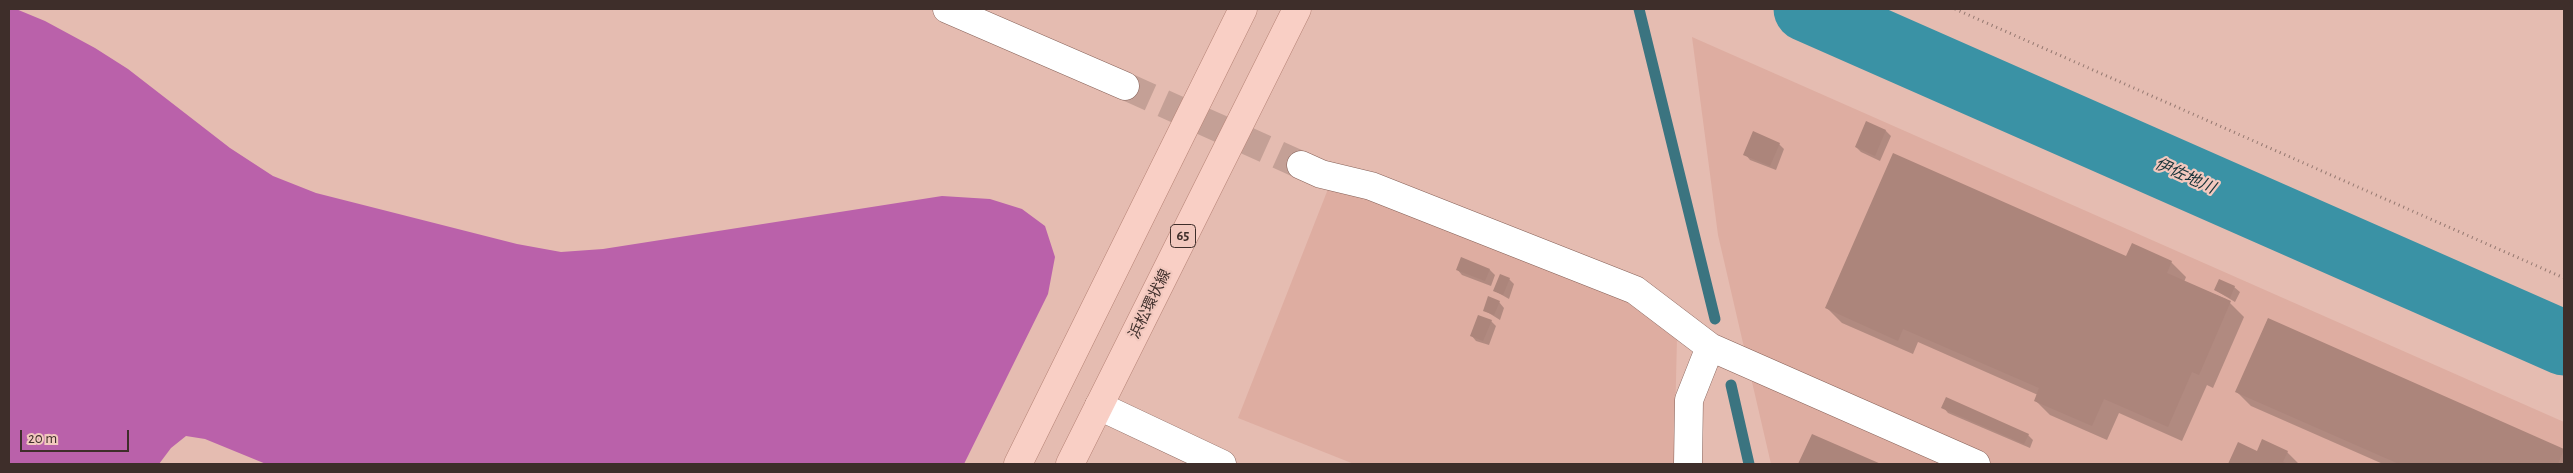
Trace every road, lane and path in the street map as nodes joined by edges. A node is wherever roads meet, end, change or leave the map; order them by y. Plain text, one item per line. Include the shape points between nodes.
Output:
1 (947, 9) edge
2 (1243, 9) edge
3 (1297, 9) edge
4 (1955, 9) edge
5 (1125, 86) tunnel mouth
6 (1301, 165) tunnel mouth
7 (2564, 278) edge
8 (1710, 347) junction
9 (1099, 406) junction
10 (1018, 464) edge
11 (1070, 464) edge
12 (1222, 464) edge
13 (1688, 464) edge
14 (1976, 464) edge

1 - 5 street
2 - 10 main road
3 - 9 main road, 浜松環状線 / 65
4 - 7 path
6 - 8 street via 1322,174 1371,186 1635,290
8 - 13 street via 1689,400
8 - 14 street
9 - 11 main road, 浜松環状線 / 65
9 - 12 street

